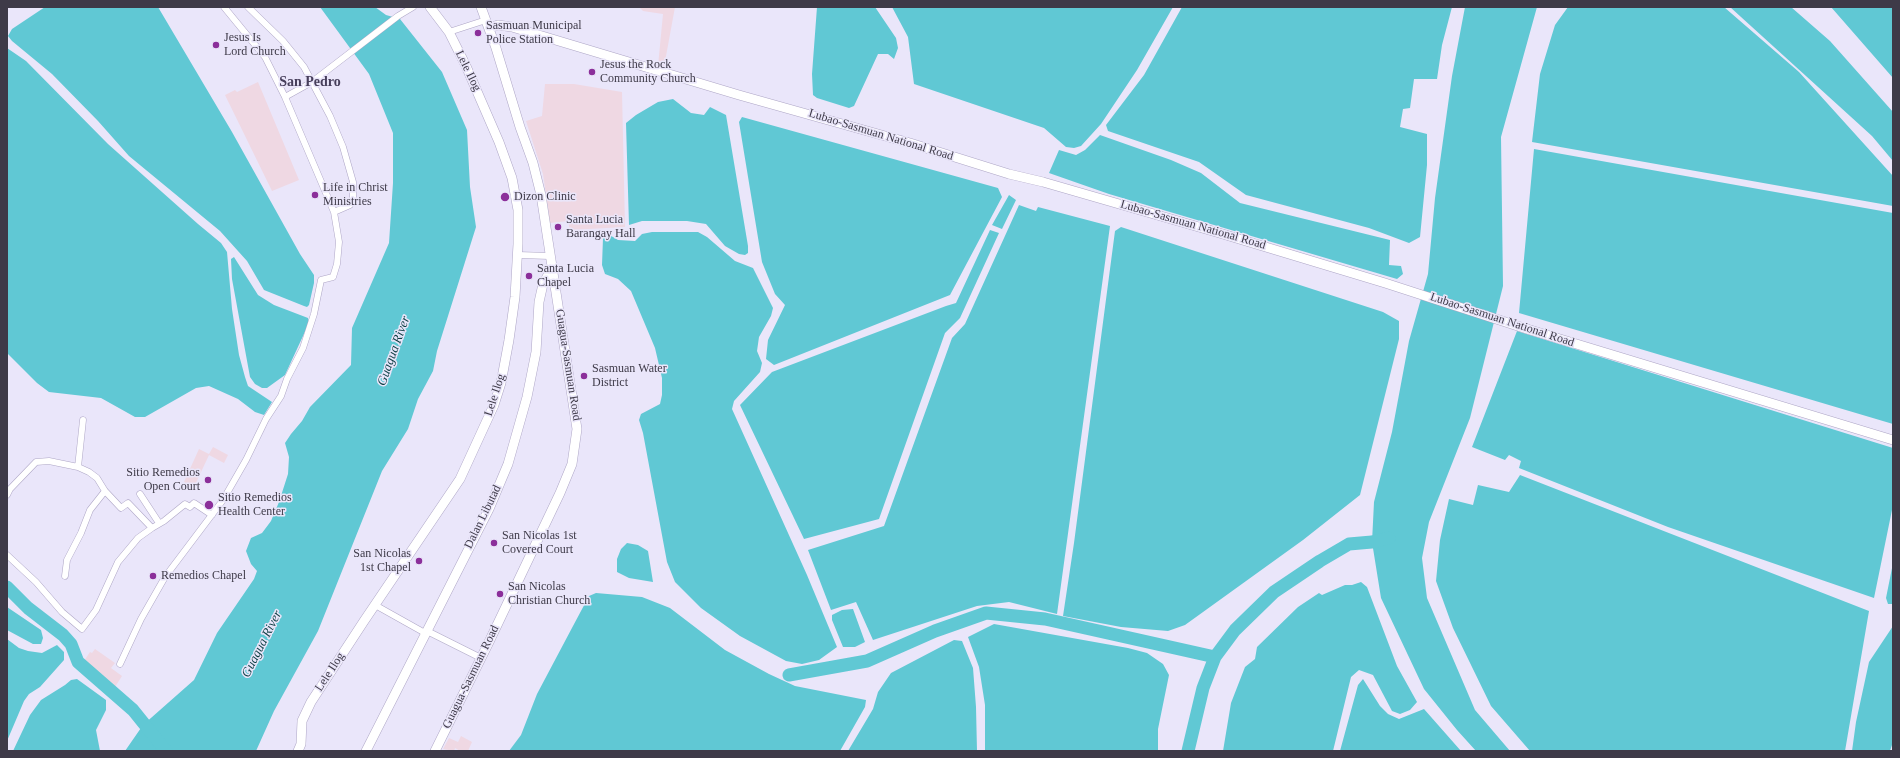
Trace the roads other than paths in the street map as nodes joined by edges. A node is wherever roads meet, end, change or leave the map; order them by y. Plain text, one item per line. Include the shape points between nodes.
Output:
1 (224, 7) edge
2 (248, 7) edge
3 (413, 7) edge
4 (430, 7) edge
5 (481, 7) edge
6 (487, 24) junction
7 (449, 32) junction
8 (312, 82) junction
9 (285, 97) junction
10 (334, 212) junction
11 (518, 255) junction
12 (550, 256) junction
13 (552, 268) junction
14 (83, 420) dead end
15 (1893, 440) edge
16 (78, 466) junction
17 (8, 490) edge
18 (105, 491) junction
19 (140, 494) dead end
20 (212, 515) junction
21 (159, 523) junction
22 (152, 528) junction
23 (7, 555) edge
24 (65, 576) dead end
25 (375, 605) junction
26 (426, 632) junction
27 (480, 658) junction
28 (120, 664) dead end
29 (298, 751) edge
30 (366, 751) edge
31 (435, 751) edge

1 - 9 street via 265,57
2 - 8 street via 283,41 304,67
3 - 8 street
4 - 7 main road, Lele Ilog
5 - 6 main road, Guagua-Sasmuan Road
6 - 7 street
6 - 12 main road, Guagua-Sasmuan Road via 533,163 541,195
6 - 15 main road, Lubao-Sasmuan National Road via 533,33 1216,232 1385,283 1527,330
7 - 11 main road, Lele Ilog via 482,101 512,178 518,210
8 - 9 street
8 - 10 street via 330,116 353,182 350,205
9 - 10 street
10 - 20 street via 339,242 333,277 321,280 303,348 281,396
11 - 12 street
11 - 25 main road, Lele Ilog via 510,340 494,405 460,479
12 - 13 main road, Guagua-Sasmuan Road
13 - 26 main road, Dalan Libutad via 543,284 536,352 510,458 489,509
13 - 27 main road, Guagua-Sasmuan Road via 577,429 572,464 539,539
14 - 16 street
16 - 17 street via 36,462
16 - 18 street via 97,478
18 - 22 street via 121,508 128,502
18 - 24 street via 90,510 67,560
19 - 21 street
20 - 21 street via 194,503 190,507 185,504
20 - 28 street via 165,577 141,619
21 - 22 street
22 - 23 street via 135,542 118,562 96,610 82,629
25 - 26 street
25 - 29 main road, Lele Ilog via 311,702 302,721 301,744
26 - 27 street
26 - 30 main road, Dalan Libutad
27 - 31 main road, Guagua-Sasmuan Road

